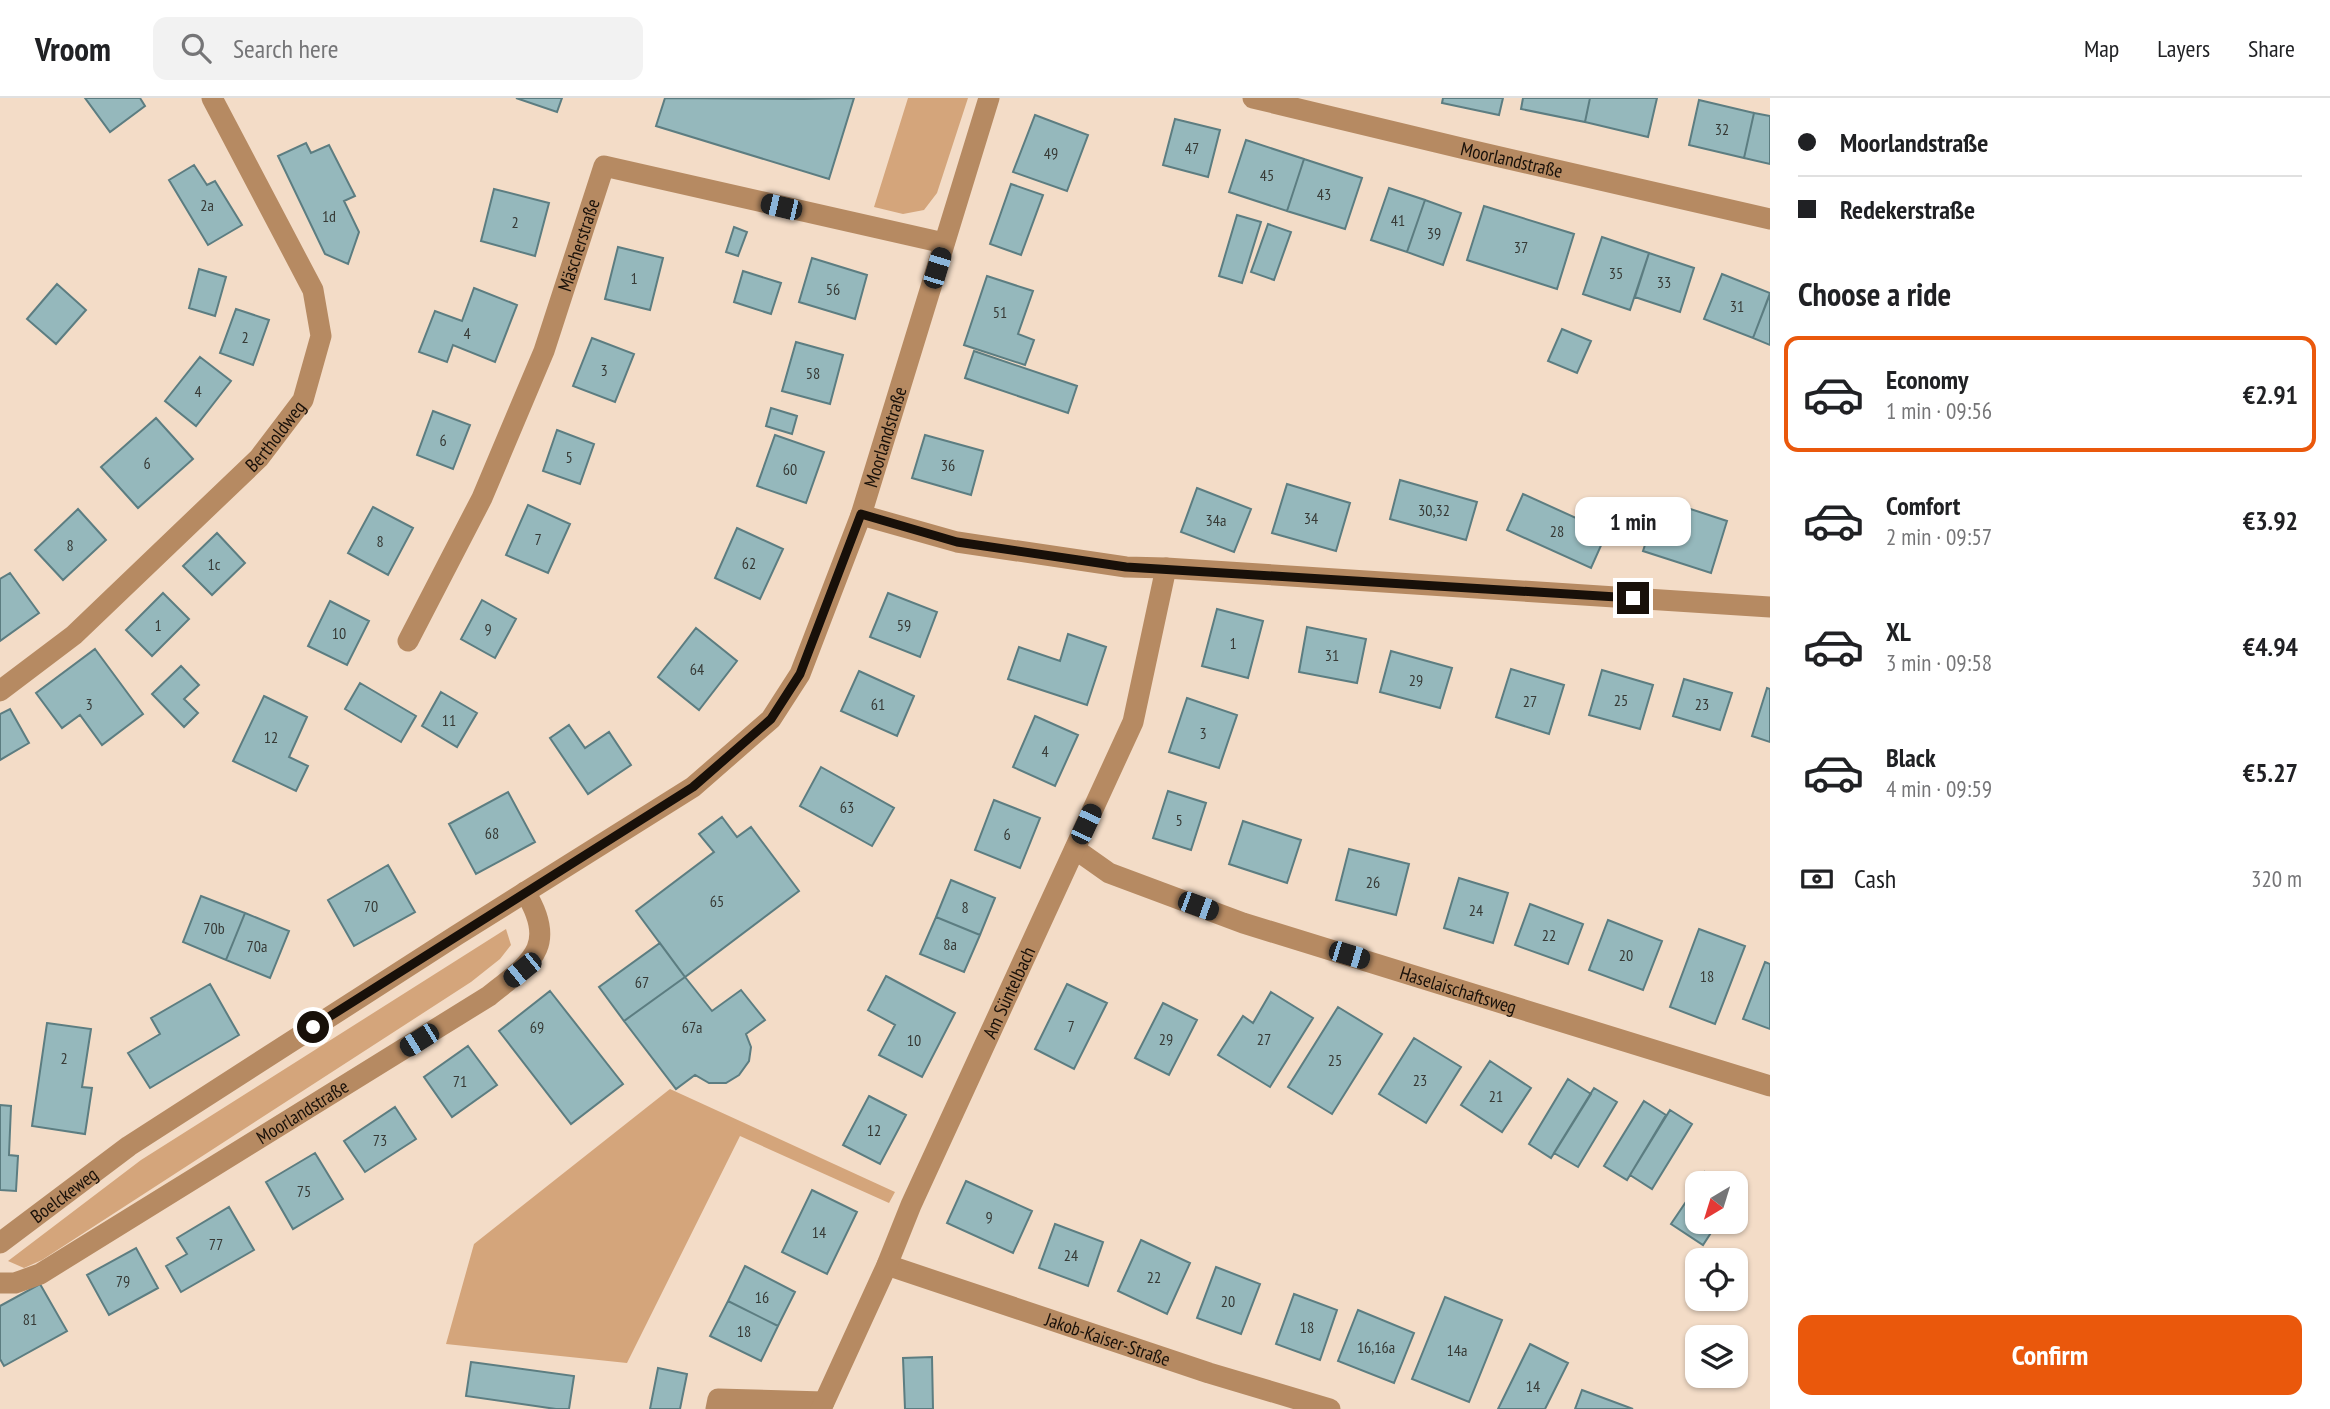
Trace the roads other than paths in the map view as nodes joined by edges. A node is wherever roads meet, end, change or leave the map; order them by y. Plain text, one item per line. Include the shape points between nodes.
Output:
1 (212, 98) edge
2 (989, 98) edge
3 (1253, 98) edge
4 (1770, 219) edge
5 (944, 243) junction
6 (861, 514) junction
7 (1167, 568) junction
8 (1770, 607) edge
9 (408, 641) dead end
10 (0, 691) edge
11 (1075, 849) junction
12 (525, 892) junction
13 (1770, 1086) edge
14 (129, 1146) joint
15 (0, 1243) edge
16 (887, 1265) junction
17 (0, 1283) edge
18 (823, 1406) edge
19 (716, 1409) edge
20 (1330, 1409) edge

1 - 10 street, Bertholdweg via 313,290 321,336 303,400 250,467 74,635
2 - 5 street, Moorlandstraße
3 - 4 street, Moorlandstraße
5 - 6 street, Moorlandstraße
5 - 9 street, Mäscherstraße via 604,166 544,351 482,498
6 - 7 street via 957,542 1126,567
6 - 12 street, Moorlandstraße via 800,674 771,719 693,787
7 - 8 street
7 - 11 street, Am Süntelbach via 1133,722
11 - 13 street, Haselaischaftsweg via 1109,873 1243,923
11 - 16 street, Am Süntelbach
12 - 14 street, Moorlandstraße
12 - 17 street, Moorlandstraße via 541,928 536,954 489,996 40,1274
14 - 15 street, Boelckeweg
16 - 18 street, Am Süntelbach
16 - 20 street, Jakob-Kaiser-Straße
18 - 19 street via 718,1399

